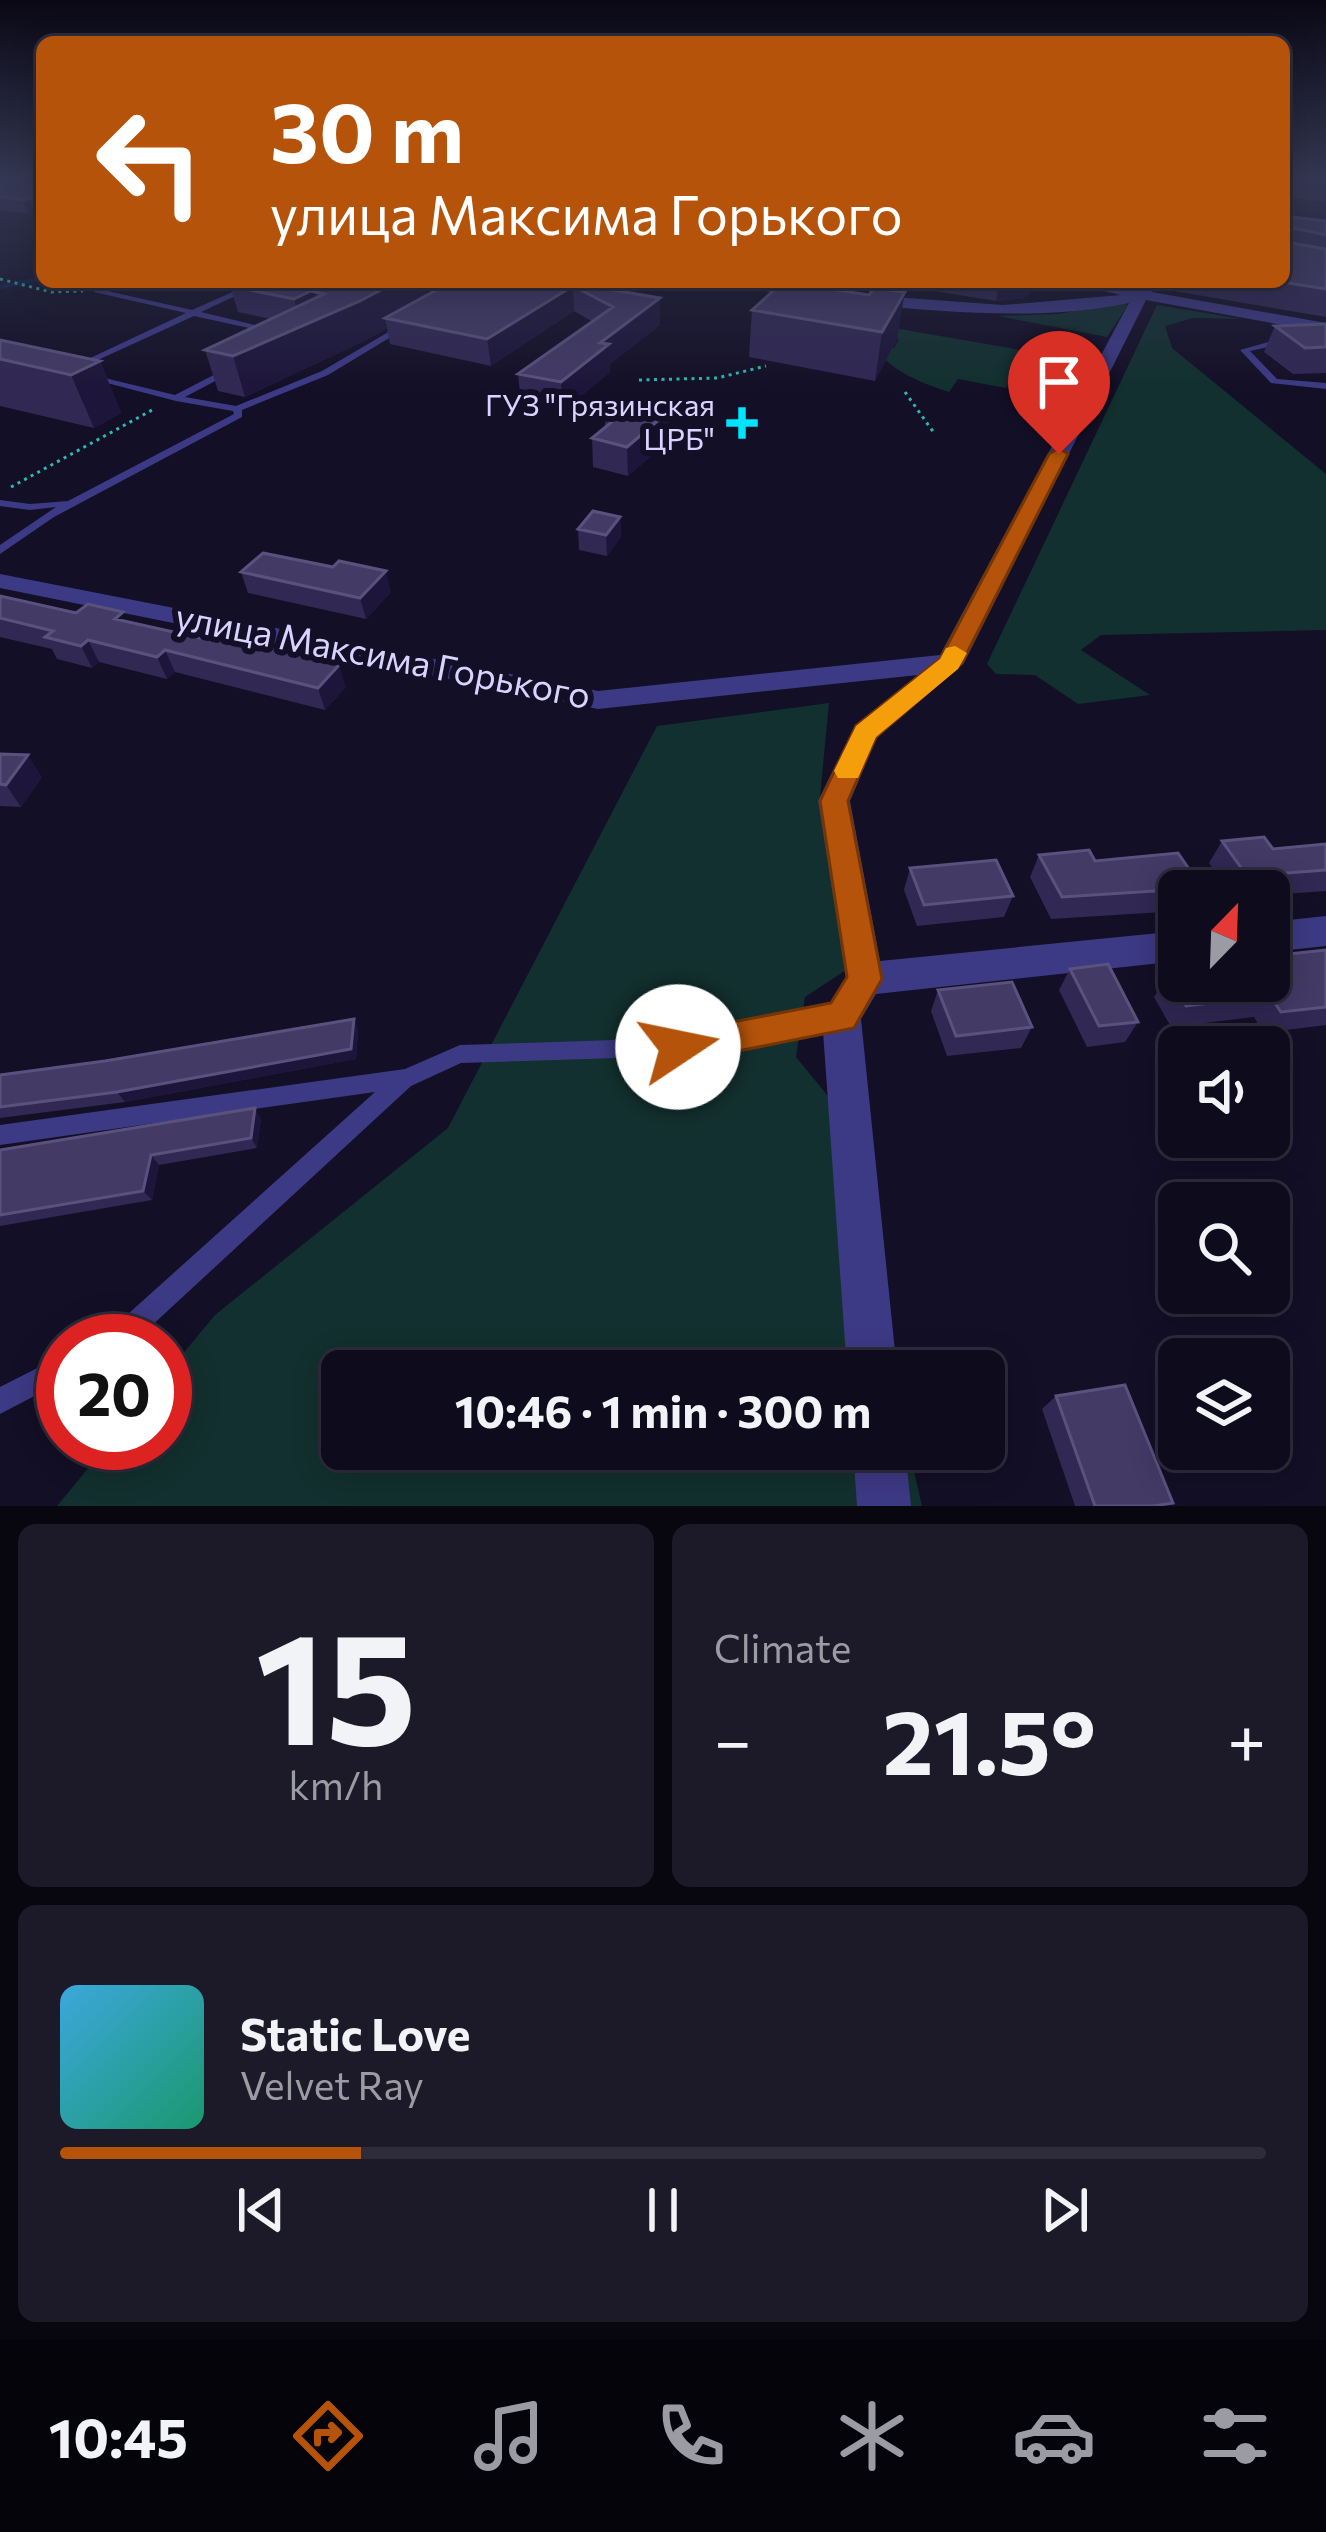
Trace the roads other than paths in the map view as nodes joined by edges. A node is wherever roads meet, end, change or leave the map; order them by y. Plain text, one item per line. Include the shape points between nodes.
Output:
1 (248, 288) edge
2 (804, 288) edge
3 (1146, 289) edge
4 (97, 290) road end
5 (835, 297) edge
6 (854, 299) edge
7 (189, 314) junction
8 (421, 317) edge
9 (1326, 328) edge
10 (274, 332) edge
11 (1305, 341) edge
12 (236, 367) edge
13 (1326, 386) edge
14 (176, 398) junction
15 (237, 409) junction
16 (73, 502) junction
17 (0, 503) edge
18 (0, 550) edge
19 (0, 581) edge
20 (950, 663) junction
21 (1326, 931) edge
22 (1290, 935) edge
23 (1158, 948) edge
24 (865, 979) junction
25 (841, 1017) junction
26 (406, 1078) junction
27 (0, 1135) edge
28 (147, 1314) edge
29 (870, 1350) edge
30 (36, 1382) edge
31 (0, 1402) edge
32 (881, 1470) edge
33 (884, 1506) edge

1 - 7 lane
2 - 5 street
3 - 6 street via 1037,310
3 - 9 street
3 - 20 street
4 - 7 lane
7 - 10 lane
7 - 14 lane via 68,370
8 - 15 lane via 325,373
11 - 13 lane via 1244,350 1274,381
12 - 14 lane
14 - 15 lane
15 - 16 lane via 239,415
16 - 17 lane
16 - 18 lane
19 - 20 street, улица Максима Горького via 598,700
20 - 24 street via 865,732 834,801
21 - 22 street
23 - 24 street
24 - 25 street
25 - 26 lane via 678,1047 460,1054
25 - 29 street
26 - 27 lane
26 - 28 lane
30 - 31 lane
32 - 33 street

